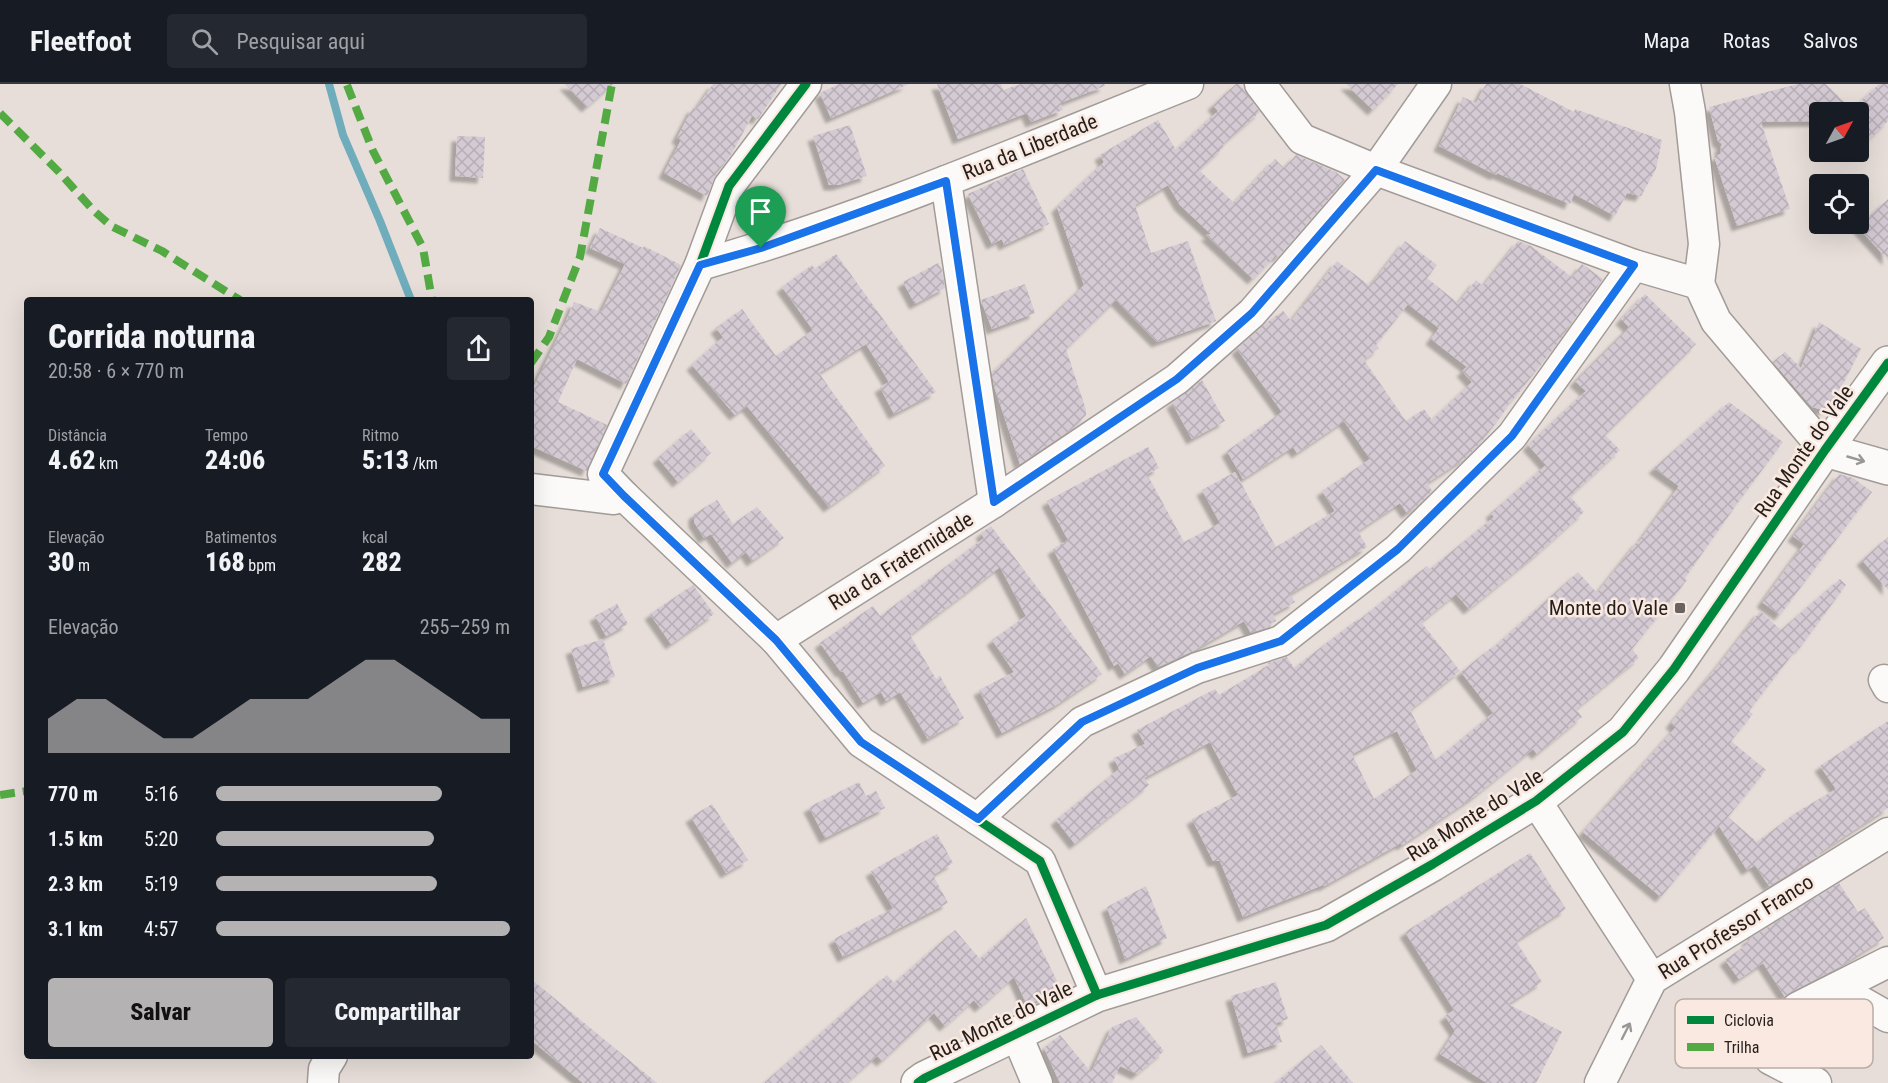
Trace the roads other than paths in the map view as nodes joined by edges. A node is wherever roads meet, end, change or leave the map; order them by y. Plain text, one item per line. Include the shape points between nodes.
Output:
1 (807, 84) edge
2 (1188, 84) edge
3 (1260, 84) edge
4 (1436, 84) edge
5 (1685, 84) edge
6 (1376, 170) junction
7 (946, 181) junction
8 (700, 265) junction
9 (1634, 265) junction
10 (1699, 284) junction
11 (1888, 363) edge
12 (1825, 450) junction
13 (1888, 468) edge
14 (534, 489) edge
15 (624, 496) junction
16 (994, 502) junction
17 (776, 640) junction
18 (1536, 801) junction
19 (978, 819) junction
20 (1888, 833) edge
21 (1888, 962) edge
22 (1652, 979) junction
23 (1837, 988) junction
24 (1097, 995) junction
25 (1815, 999) edge
26 (1856, 999) edge
27 (1873, 1008) edge
28 (1888, 1017) edge
29 (1016, 1033) junction
30 (330, 1059) edge
31 (1787, 1068) edge
32 (323, 1083) edge
33 (918, 1083) edge
34 (1037, 1083) edge
35 (1600, 1083) edge
36 (1816, 1083) edge

1 - 8 street via 729,186
2 - 7 street, Rua da Liberdade
3 - 6 street via 1302,139
4 - 6 street, Rua da Fraternidade
5 - 10 street via 1704,244
6 - 9 street
6 - 16 street, Rua da Fraternidade via 1244,321 1177,379
7 - 8 street, Rua da Liberdade via 761,248
7 - 16 street
8 - 15 street via 603,474
9 - 10 street
9 - 19 street via 1512,436 1398,549 1281,641 1197,668 1082,722
10 - 12 street via 1716,321
11 - 12 street, Rua Monte do Vale
12 -> 13 street
12 - 18 street, Rua Monte do Vale via 1674,669 1623,732
14 - 15 street via 614,499
15 - 17 street
16 - 17 street, Rua da Fraternidade
17 - 19 street via 861,742
18 - 22 street
18 - 24 street, Rua Monte do Vale via 1326,925
19 - 24 street via 1040,861
20 - 22 street, Rua Professor Franco
21 - 23 street
35 -> 22 street, Rua Professor Franco
23 - 25 street
23 - 26 street
24 - 29 street, Rua Monte do Vale
27 - 28 street
29 - 33 street, Rua Monte do Vale
29 - 34 street
30 - 32 street via 324,1069
31 - 36 street

